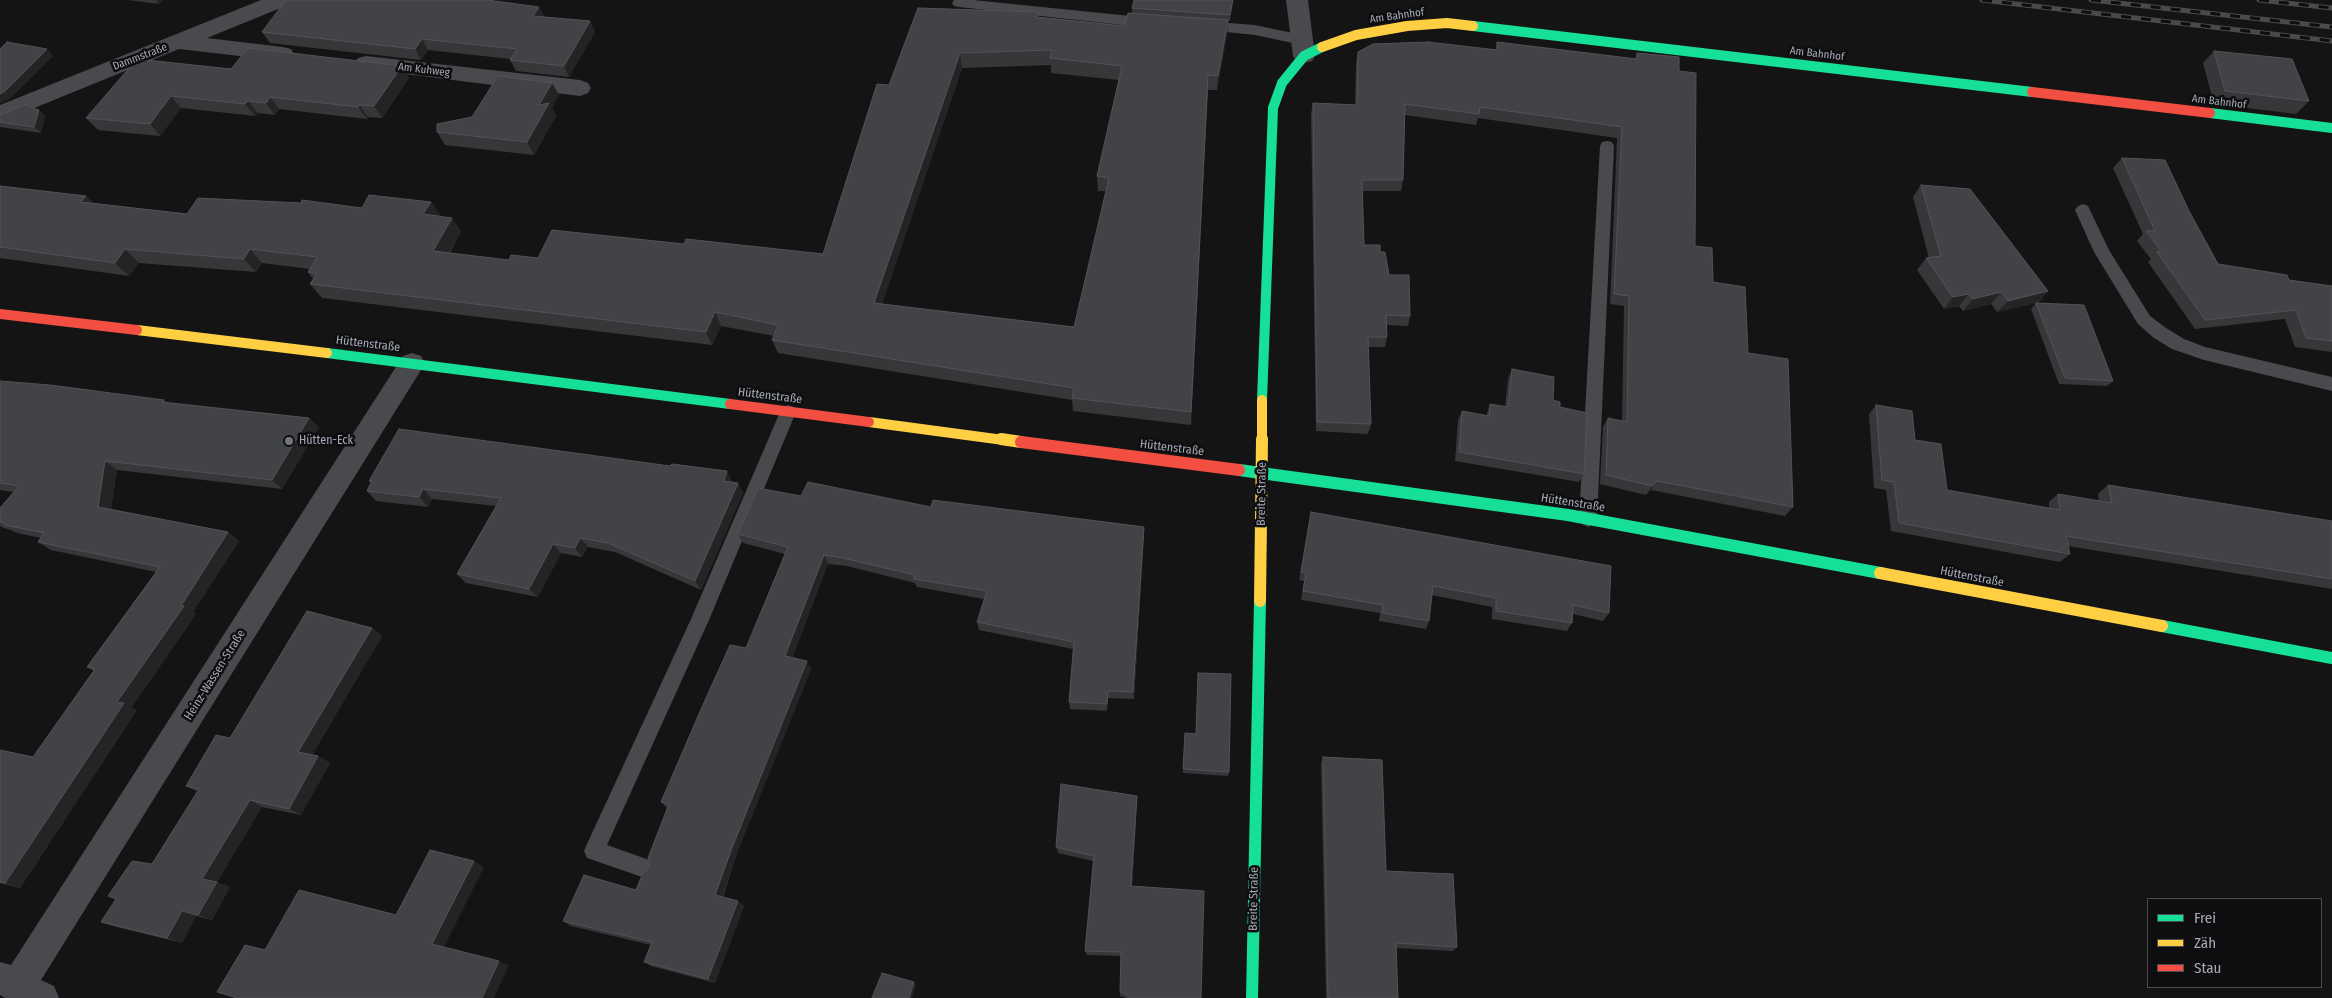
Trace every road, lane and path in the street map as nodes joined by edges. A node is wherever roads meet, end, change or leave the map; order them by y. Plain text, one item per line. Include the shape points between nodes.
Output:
1 (281, 0) edge
2 (1297, 0) edge
3 (959, 3) dead end
4 (1160, 23) edge
5 (1188, 25) edge
6 (178, 42) junction
7 (1303, 48) junction
8 (305, 56) edge
9 (342, 60) edge
10 (580, 88) dead end
11 (0, 114) edge
12 (2332, 128) edge
13 (1607, 146) dead end
14 (2083, 210) dead end
15 (0, 314) edge
16 (412, 363) junction
17 (2332, 384) edge
18 (788, 412) junction
19 (1263, 473) junction
20 (1588, 519) junction
21 (2332, 658) edge
22 (645, 868) dead end
23 (20, 988) edge
24 (1252, 998) edge

1 - 6 street, Dammstraße
2 - 7 street
3 - 4 lane
5 - 7 lane via 1255,30
6 - 8 street
6 - 11 street, Dammstraße
7 - 12 street, Am Bahnhof via 1356,35 1447,22
7 - 19 street, Breite Straße via 1282,83 1273,108 1262,373
9 - 10 street, Am Kuhweg
13 - 20 lane
14 - 17 lane via 2102,252 2144,320 2160,333 2178,344 2204,353
15 - 16 street, Hüttenstraße
16 - 18 street, Hüttenstraße
16 - 23 street, Heinz-Wassen-Straße
18 - 19 street, Hüttenstraße
18 - 22 lane via 700,620 594,850
19 - 20 street, Hüttenstraße
19 - 24 street, Breite Straße
20 - 21 street, Hüttenstraße

